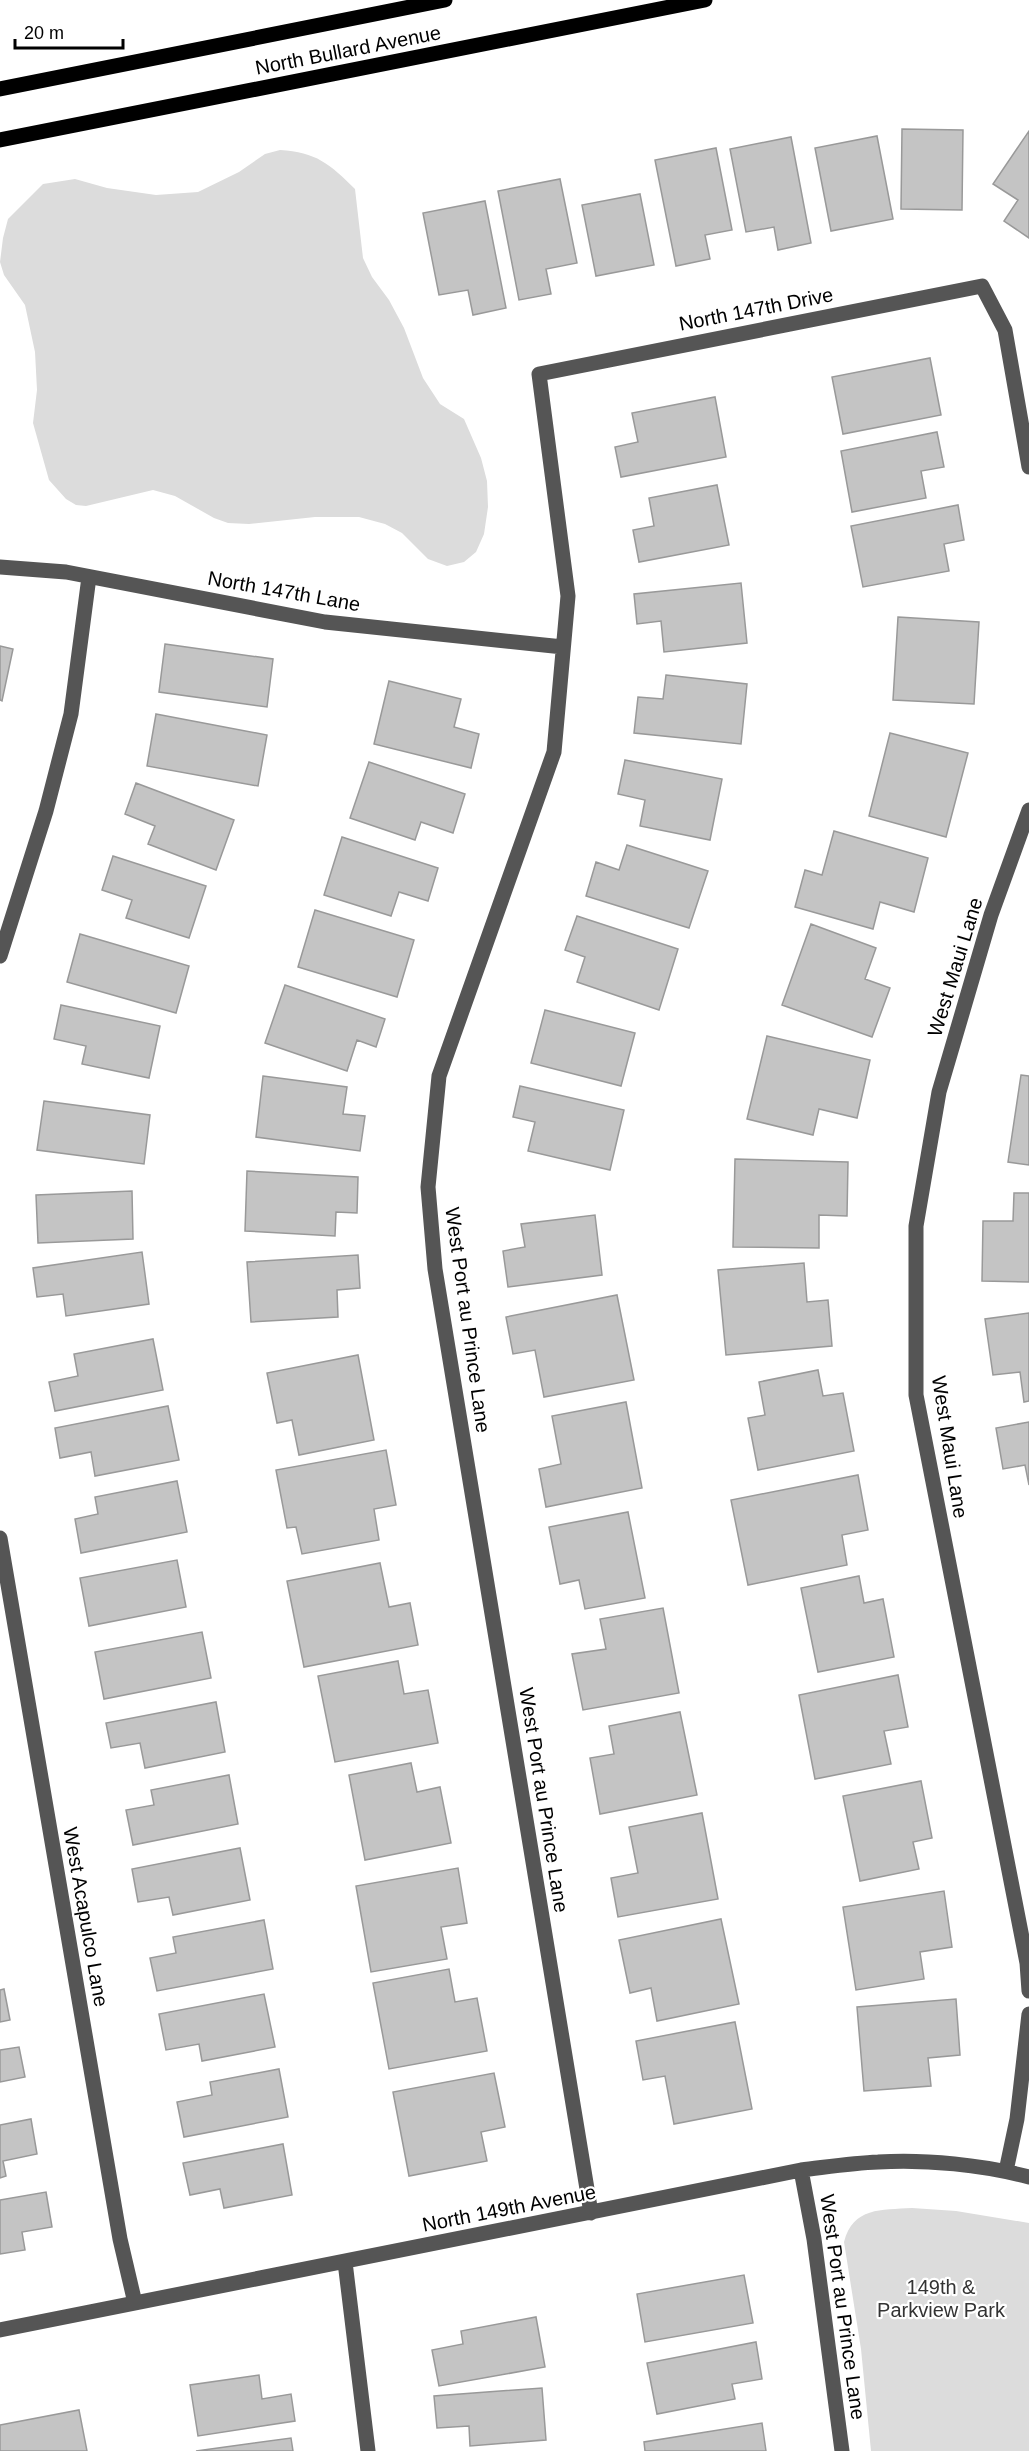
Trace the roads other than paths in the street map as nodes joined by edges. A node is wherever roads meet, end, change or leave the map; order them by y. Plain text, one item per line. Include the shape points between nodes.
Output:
1 (445, 0) edge
2 (705, 0) edge
3 (0, 89) edge
4 (0, 140) edge
5 (539, 374) joint
6 (1029, 467) edge
7 (0, 567) edge
8 (89, 577) junction
9 (563, 647) junction
10 (1029, 810) edge
11 (0, 956) edge
12 (0, 1538) edge
13 (1022, 1903) edge
14 (1029, 1990) edge
15 (1029, 2014) edge
16 (801, 2170) junction
17 (1006, 2171) junction
18 (1029, 2177) edge
19 (591, 2213) junction
20 (345, 2262) junction
21 (135, 2303) junction
22 (0, 2330) edge
23 (368, 2451) edge
24 (842, 2451) edge

1 - 3 main road, North Bullard Avenue
2 - 4 main road, North Bullard Avenue
5 - 6 street, North 147th Drive via 982,286 1005,330
5 - 9 street, West Port au Prince Lane via 568,596
7 - 8 street, North 147th Lane
8 - 9 street, North 147th Lane via 325,622
8 - 11 street via 72,714
9 - 19 street, West Port au Prince Lane via 554,752 439,1076 428,1187 435,1269
10 - 13 street, West Maui Lane via 991,915 939,1092 916,1226 916,1395
12 - 21 street, West Acapulco Lane via 120,2239
13 - 14 street, West Maui Lane
15 - 17 street via 1017,2120
16 - 17 street, North 149th Avenue via 919,2162
16 - 19 street, North 149th Avenue
16 - 24 street, West Port au Prince Lane
17 - 18 street, North 149th Avenue
19 - 20 street, North 149th Avenue
20 - 21 street, North 149th Avenue
20 - 23 street
21 - 22 street, North 149th Avenue

